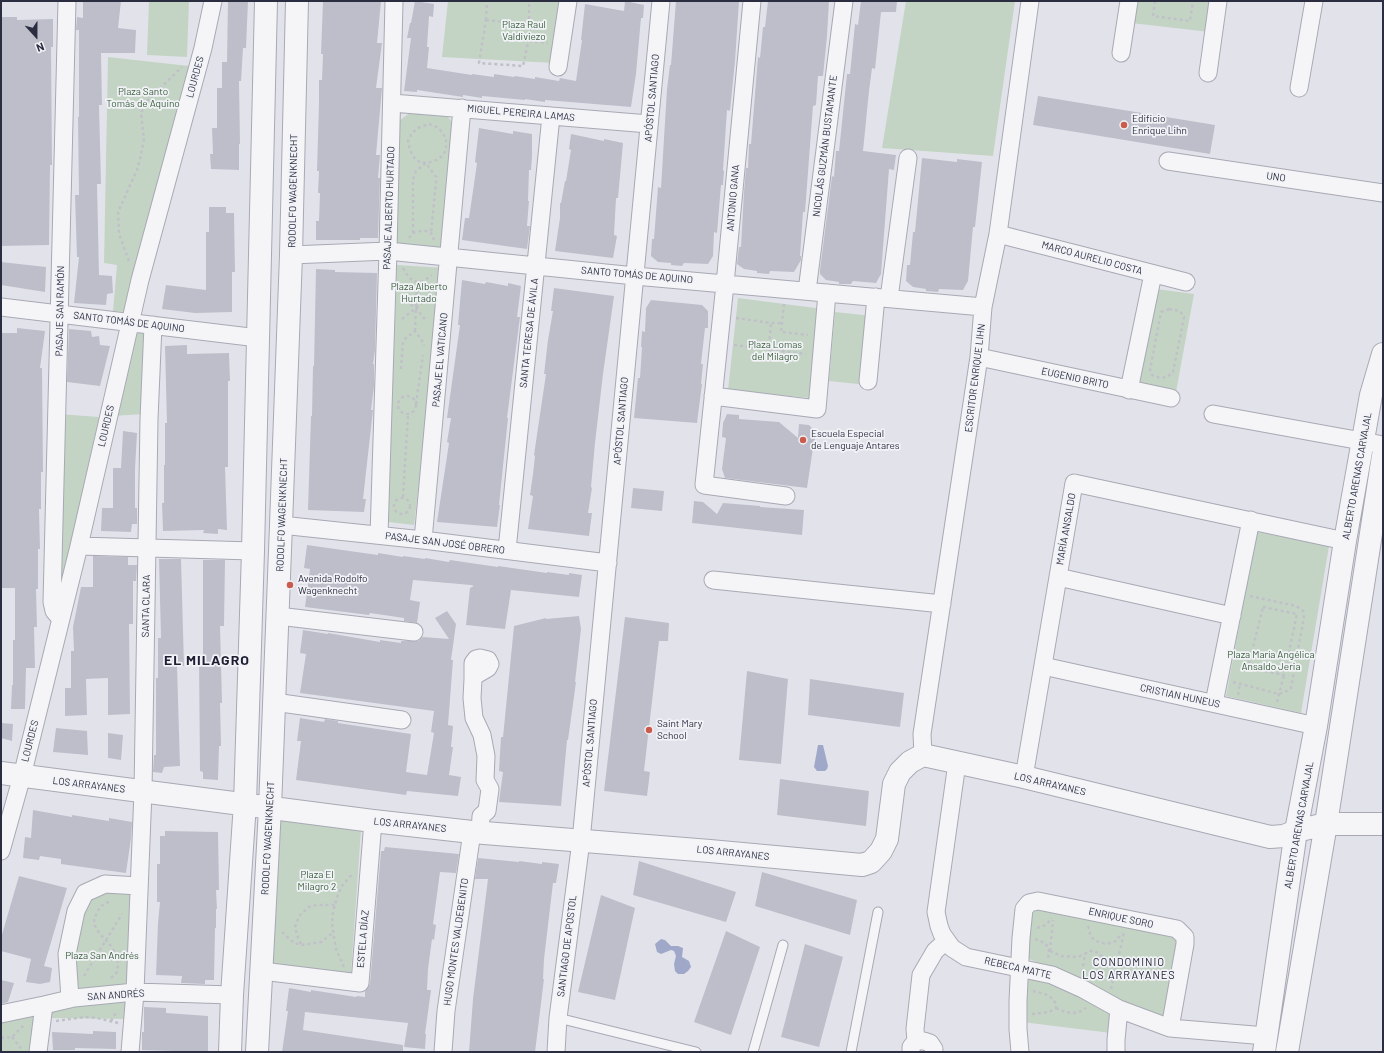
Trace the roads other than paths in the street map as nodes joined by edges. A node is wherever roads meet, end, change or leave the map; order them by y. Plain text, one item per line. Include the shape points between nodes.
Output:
1 (67, 1) edge
2 (213, 1) edge
3 (266, 1) edge
4 (297, 1) edge
5 (394, 1) edge
6 (568, 1) edge
7 (661, 1) edge
8 (752, 1) edge
9 (844, 1) edge
10 (1030, 1) edge
11 (1129, 1) edge
12 (1218, 1) edge
13 (1314, 1) edge
14 (1121, 52) dead end
15 (558, 68) dead end
16 (1208, 73) dead end
17 (1299, 88) dead end
18 (392, 103) junction
19 (462, 108) junction
20 (551, 116) junction
21 (649, 124) junction
22 (908, 158) dead end
23 (1168, 161) dead end
24 (1383, 193) edge
25 (998, 234) junction
26 (388, 251) junction
27 (291, 255) junction
28 (449, 256) junction
29 (536, 265) junction
30 (1153, 274) junction
31 (635, 276) junction
32 (1186, 282) dead end
33 (725, 284) junction
34 (807, 291) junction
35 (827, 293) junction
36 (883, 298) junction
37 (1, 307) edge
38 (983, 307) junction
39 (60, 314) junction
40 (131, 323) junction
41 (153, 325) junction
42 (258, 338) junction
43 (1383, 354) edge
44 (979, 357) junction
45 (868, 381) dead end
46 (1129, 390) junction
47 (713, 396) junction
48 (1171, 398) dead end
49 (1213, 414) dead end
50 (1372, 444) edge
51 (1383, 456) edge
52 (786, 496) dead end
53 (1251, 520) junction
54 (281, 525) junction
55 (379, 535) junction
56 (423, 540) junction
57 (1345, 541) junction
58 (79, 546) junction
59 (147, 547) junction
60 (507, 550) junction
61 (253, 551) junction
62 (608, 563) junction
63 (1058, 577) junction
64 (713, 580) dead end
65 (1336, 599) junction
66 (942, 604) junction
67 (1359, 604) junction
68 (278, 616) junction
69 (1232, 616) junction
70 (60, 618) junction
71 (414, 632) dead end
72 (1043, 666) junction
73 (473, 679) dead end
74 (274, 702) junction
75 (1214, 703) junction
76 (402, 720) dead end
77 (1316, 726) junction
78 (923, 755) junction
79 (957, 763) junction
80 (11, 774) edge
81 (1024, 777) junction
82 (143, 792) junction
83 (245, 804) junction
84 (270, 808) junction
85 (373, 821) junction
86 (1326, 824) junction
87 (1383, 824) edge
88 (478, 827) junction
89 (1296, 831) junction
90 (581, 841) junction
91 (1, 851) edge
92 (139, 886) junction
93 (878, 912) dead end
94 (946, 941) junction
95 (783, 945) dead end
96 (1020, 968) junction
97 (262, 971) junction
98 (135, 992) junction
99 (232, 995) junction
100 (70, 999) junction
101 (44, 1005) junction
102 (1113, 1006) junction
103 (1, 1014) edge
104 (558, 1018) junction
105 (1170, 1028) junction
106 (1265, 1044) edge
107 (914, 1047) edge
108 (38, 1052) edge
109 (130, 1052) edge
110 (230, 1052) edge
111 (257, 1052) edge
112 (443, 1052) edge
113 (556, 1052) edge
114 (696, 1052) edge
115 (753, 1052) edge
116 (851, 1052) edge
117 (934, 1052) edge
118 (1020, 1052) edge
119 (1116, 1052) edge
120 (1288, 1052) edge

1 - 39 street, PASAJE SAN RAMÓN
2 - 40 street, LOURDES
3 - 42 street
4 - 27 street, RODOLFO WAGENKNECHT
5 - 18 street, PASAJE ALBERTO HURTADO
6 - 15 street
7 - 21 street, APÓSTOL SANTIAGO
8 - 33 street, ANTONIO GANA
9 - 34 street, NICOLÁS GUZMÁN BUSTAMANTE
10 - 25 street, ESCRITOR ENRIQUE LIHN
11 - 14 street
12 - 16 street
13 - 17 street
18 - 19 street, MIGUEL PEREIRA LAMAS
18 - 26 street, PASAJE ALBERTO HURTADO
19 - 20 street, MIGUEL PEREIRA LAMAS
19 - 28 street, PASAJE EL VATICANO
20 - 21 street, MIGUEL PEREIRA LAMAS
20 - 29 street, SANTA TERESA DE ÁVILA
21 - 31 street, APÓSTOL SANTIAGO
22 - 36 street
23 - 24 street, UNO
25 - 30 street, MARCO AURELIO COSTA
25 - 38 street, ESCRITOR ENRIQUE LIHN
26 - 27 street, SANTO TOMÁS DE AQUINO
26 - 28 street, SANTO TOMÁS DE AQUINO
26 - 55 street, PASAJE ALBERTO HURTADO
27 - 54 street, RODOLFO WAGENKNECHT
28 - 29 street, SANTO TOMÁS DE AQUINO
28 - 56 street, PASAJE EL VATICANO
29 - 31 street, SANTO TOMÁS DE AQUINO
29 - 60 street, SANTA TERESA DE ÁVILA
30 - 32 street, MARCO AURELIO COSTA
30 - 46 street
31 - 33 street, SANTO TOMÁS DE AQUINO
31 - 62 street, APÓSTOL SANTIAGO
33 - 34 street, SANTO TOMÁS DE AQUINO
33 - 47 street, ANTONIO GANA
34 - 35 street, SANTO TOMÁS DE AQUINO
35 - 36 street, SANTO TOMÁS DE AQUINO
35 - 47 street via 817,409
36 - 38 street, SANTO TOMÁS DE AQUINO
36 - 45 street
37 - 39 street, SANTO TOMÁS DE AQUINO
38 - 44 street, ESCRITOR ENRIQUE LIHN
39 - 40 street, SANTO TOMÁS DE AQUINO
39 - 70 street, PASAJE SAN RAMÓN via 52,602 54,611
40 - 41 street, SANTO TOMÁS DE AQUINO
40 - 58 street, LOURDES
41 - 42 street, SANTO TOMÁS DE AQUINO
41 - 59 street, SANTA CLARA
42 - 61 street
43 - 50 street, ALBERTO ARENAS CARVAJAL via 1371,395
44 - 46 street, EUGENIO BRITO
44 - 66 street, ESCRITOR ENRIQUE LIHN
46 - 48 street, EUGENIO BRITO
47 - 52 street, ANTONIO GANA via 704,485
49 - 50 street
50 - 57 street, ALBERTO ARENAS CARVAJAL
51 - 67 street
53 - 57 street, MARÍA ANSALDO
53 - 63 street, MARÍA ANSALDO via 1074,483
53 - 69 street
54 - 55 street, PASAJE SAN JOSÉ OBRERO
54 - 68 street, RODOLFO WAGENKNECHT
55 - 56 street, PASAJE SAN JOSÉ OBRERO
56 - 60 street, PASAJE SAN JOSÉ OBRERO
57 - 65 street, ALBERTO ARENAS CARVAJAL
58 - 59 street
58 - 70 street, LOURDES
59 - 61 street
59 - 82 street, SANTA CLARA
60 - 62 street, PASAJE SAN JOSÉ OBRERO
61 - 83 street
62 - 90 street, APÓSTOL SANTIAGO
63 - 69 street
63 - 72 street, MARÍA ANSALDO
64 - 66 street
65 - 67 street
65 - 77 street, ALBERTO ARENAS CARVAJAL
66 - 78 street, ESCRITOR ENRIQUE LIHN via 922,734
67 - 86 street
68 - 71 street
68 - 74 street, RODOLFO WAGENKNECHT
69 - 75 street
70 - 80 street, LOURDES
72 - 75 street, CRISTIAN HUNEUS
72 - 81 street, MARÍA ANSALDO
73 - 88 street, HUGO MONTES VALDEBENITO via 474,718 482,735 486,756 485,780 490,789 487,811
74 - 76 street
74 - 84 street, RODOLFO WAGENKNECHT
75 - 77 street, CRISTIAN HUNEUS
77 - 89 street, ALBERTO ARENAS CARVAJAL
78 - 79 street, LOS ARRAYANES
78 - 90 street, LOS ARRAYANES via 910,762 900,772 894,784 887,840 871,862 862,865
79 - 81 street, LOS ARRAYANES
79 - 94 street, REBECA MATTE via 936,912
80 - 82 street, LOS ARRAYANES
80 - 91 street, LOURDES
81 - 89 street, LOS ARRAYANES via 1270,837 1284,836
82 - 83 street, LOS ARRAYANES
82 - 92 street, SANTA CLARA
83 - 84 street, LOS ARRAYANES
83 - 99 street
84 - 85 street, LOS ARRAYANES
84 - 97 street, RODOLFO WAGENKNECHT
85 - 88 street, LOS ARRAYANES
85 - 97 street, ESTELA DÍAZ via 360,983
86 - 87 street, LOS ARRAYANES
86 - 89 street, LOS ARRAYANES
86 - 120 street
88 - 90 street, LOS ARRAYANES
88 - 112 street, HUGO MONTES VALDEBENITO via 446,1011
89 - 106 street, ALBERTO ARENAS CARVAJAL
90 - 104 street, SANTIAGO DE APOSTOL
92 - 98 street, SANTA CLARA
92 - 100 street via 105,884 85,893 76,911 67,954
93 - 116 lane
94 - 96 street, REBECA MATTE via 966,957
94 - 107 street via 935,951 921,975
95 - 115 lane
96 - 102 street, REBECA MATTE via 1052,975
96 - 105 street, ENRIQUE SORO via 1024,909 1029,903 1038,901 1177,929 1185,937 1185,944
96 - 118 street, ENRIQUE SORO
97 - 111 street, RODOLFO WAGENKNECHT
98 - 99 street, SAN ANDRÉS
98 - 100 street, SAN ANDRÉS
98 - 109 street, SANTA CLARA
99 - 110 street
100 - 101 street, SAN ANDRÉS
101 - 103 street, SAN ANDRÉS
101 - 108 street
102 - 105 street, REBECA MATTE
102 - 119 street
104 - 113 street, SANTIAGO DE APOSTOL
104 - 114 lane
105 - 106 street, REBECA MATTE
107 - 117 street via 924,1041 930,1043

